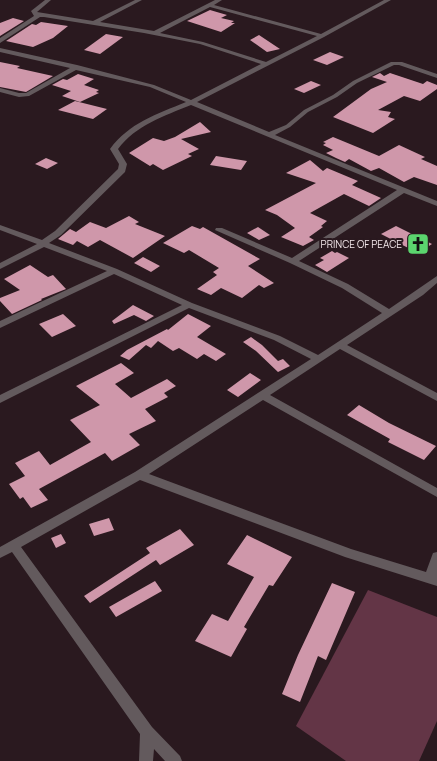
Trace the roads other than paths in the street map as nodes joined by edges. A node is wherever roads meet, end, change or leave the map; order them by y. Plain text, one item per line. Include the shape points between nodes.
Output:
1 (48, 0) edge
2 (139, 0) edge
3 (219, 0) edge
4 (370, 0) edge
5 (388, 0) edge
6 (380, 4) junction
7 (209, 5) junction
8 (38, 15) junction
9 (94, 23) junction
10 (155, 33) junction
11 (322, 36) junction
12 (0, 41) edge
13 (0, 50) edge
14 (266, 64) junction
15 (77, 67) junction
16 (437, 76) edge
17 (0, 90) edge
18 (192, 102) junction
19 (271, 134) junction
20 (403, 190) junction
21 (437, 204) edge
22 (0, 227) edge
23 (219, 230) dead end
24 (43, 244) junction
25 (293, 261) junction
26 (0, 266) edge
27 (114, 271) junction
28 (437, 279) edge
29 (189, 305) junction
30 (388, 313) junction
31 (0, 325) edge
32 (339, 345) junction
33 (318, 359) junction
34 (262, 395) junction
35 (437, 397) edge
36 (0, 399) edge
37 (139, 475) junction
38 (437, 492) edge
39 (14, 546) junction
40 (0, 553) edge
41 (437, 557) edge
42 (433, 580) edge
43 (147, 732) junction
44 (146, 761) edge
45 (175, 761) edge

1 - 8 street via 34,11
2 - 9 street
3 - 7 street
4 - 6 street
5 - 6 street
6 - 11 street
7 - 10 street
7 - 11 street
8 - 9 street
8 - 12 street
9 - 10 street
10 - 14 street via 201,43
11 - 14 street
13 - 15 street
14 - 18 street
15 - 17 street via 27,95
15 - 18 street via 152,86
16 - 19 street via 393,63 355,82 306,111 288,126
18 - 19 street
18 - 24 street via 132,129 120,140 114,149 123,164 122,170 82,211
19 - 20 street
20 - 21 street
20 - 25 street
22 - 24 street
23 - 25 street
24 - 26 street
24 - 27 street
25 - 30 street via 345,286
27 - 29 street
27 - 31 street
28 - 30 street
29 - 33 street via 277,338
29 - 36 street
30 - 32 street
32 - 33 street
32 - 35 street
33 - 34 street
34 - 37 street
34 - 38 street
37 - 39 street
37 - 42 street via 349,553
39 - 40 street
39 - 43 street
41 - 42 street
43 - 44 street
43 - 45 street

